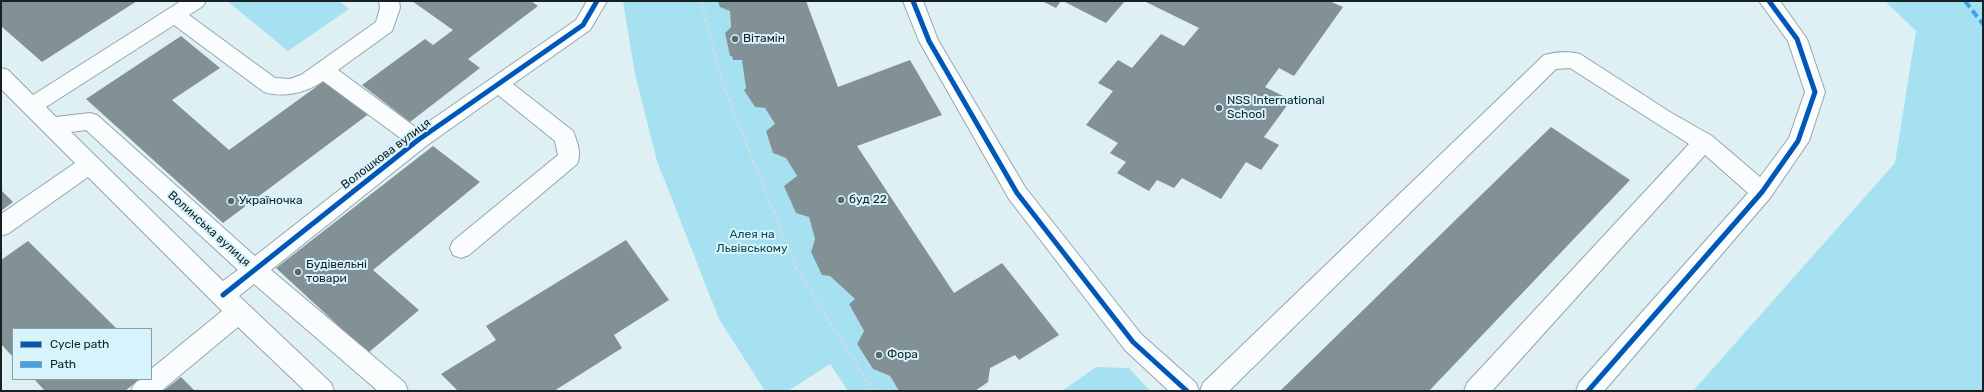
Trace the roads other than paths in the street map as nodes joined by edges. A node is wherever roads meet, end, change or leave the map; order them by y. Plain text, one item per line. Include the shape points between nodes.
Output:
1 (196, 1) edge
2 (389, 1) edge
3 (597, 1) edge
4 (913, 1) edge
5 (1769, 1) edge
6 (175, 15) junction
7 (323, 70) junction
8 (1, 76) edge
9 (498, 84) junction
10 (32, 106) junction
11 (51, 126) junction
12 (418, 140) junction
13 (1704, 142) junction
14 (90, 164) junction
15 (1762, 192) junction
16 (1, 226) edge
17 (461, 248) dead end
18 (254, 270) junction
19 (231, 304) junction
20 (143, 391) edge
21 (322, 391) edge
22 (396, 391) edge
23 (1187, 391) edge
24 (1212, 391) edge
25 (1476, 391) edge
26 (1588, 391) edge

1 - 6 street
2 - 7 street via 390,8 385,26
3 - 9 street, Волошкова вулиця via 583,25
4 - 23 street via 929,41 1017,193 1133,342
5 - 15 street via 1797,39 1815,92 1798,141
6 - 7 street via 271,86 290,87 308,81
6 - 10 street
7 - 12 street
8 - 10 street
9 - 12 street, Волошкова вулиця
9 - 17 street via 565,137 568,158
10 - 11 street
11 - 14 street
11 - 18 street, Волинська вулиця via 90,121
12 - 18 street, Волошкова вулиця
13 - 15 street
13 - 24 street via 1573,60 1551,61
13 - 25 street
14 - 16 street
14 - 19 street
15 - 26 street
18 - 19 street, Волошкова вулиця
18 - 22 street, Волинська вулиця
19 - 20 street, Волошкова вулиця
19 - 21 street

